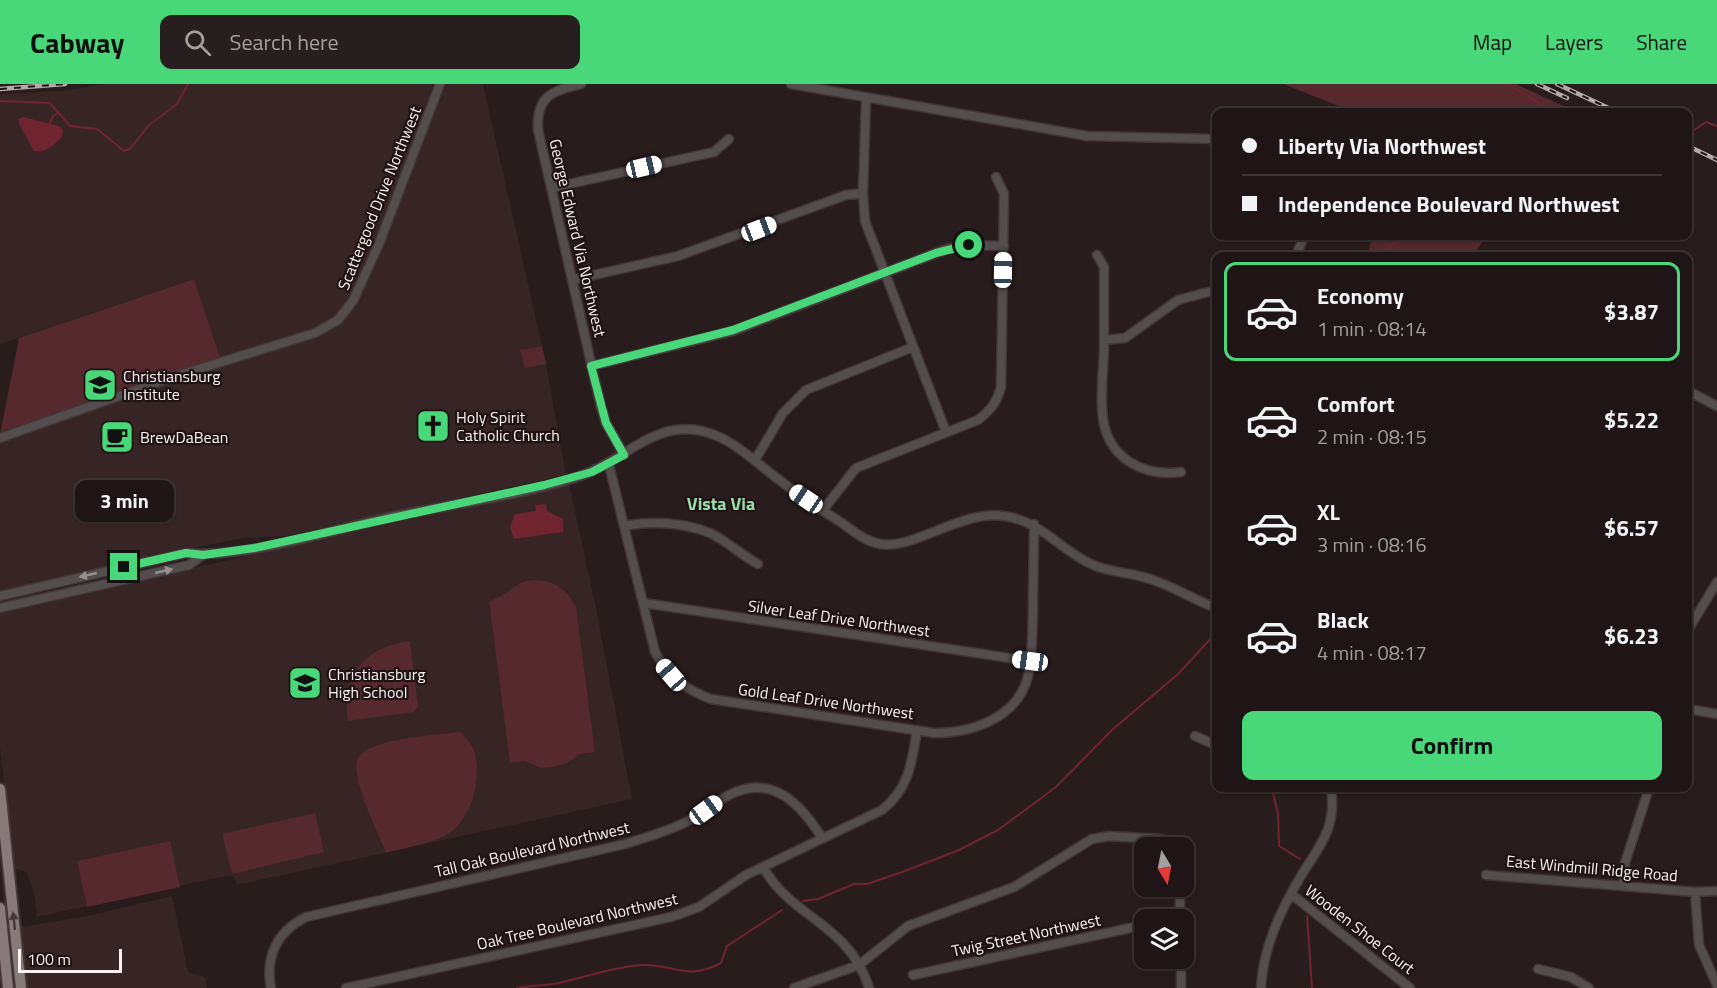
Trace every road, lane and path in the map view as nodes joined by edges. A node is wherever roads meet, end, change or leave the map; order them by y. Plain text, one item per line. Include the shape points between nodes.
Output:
1 (440, 84) edge
2 (581, 84) edge
3 (791, 84) edge
4 (867, 99) junction
5 (1212, 139) edge
6 (729, 140) dead end
7 (996, 177) dead end
8 (551, 188) junction
9 (863, 194) junction
10 (1004, 246) junction
11 (1097, 255) dead end
12 (885, 273) junction
13 (572, 280) junction
14 (1212, 291) edge
15 (1104, 340) junction
16 (913, 347) junction
17 (591, 366) junction
18 (1692, 393) edge
19 (1717, 406) edge
20 (946, 432) junction
21 (0, 438) edge
22 (624, 455) junction
23 (755, 460) junction
24 (609, 465) junction
25 (1181, 472) dead end
26 (823, 510) junction
27 (1034, 524) junction
28 (625, 526) junction
29 (203, 555) junction
30 (758, 564) dead end
31 (1717, 582) edge
32 (0, 596) edge
33 (644, 603) junction
34 (1212, 606) edge
35 (0, 608) edge
36 (1692, 623) edge
37 (1030, 661) junction
38 (1692, 711) edge
39 (1717, 714) edge
40 (917, 730) junction
41 (1195, 736) dead end
42 (1212, 743) edge
43 (0, 789) edge
44 (1331, 792) edge
45 (1648, 792) edge
46 (1134, 837) edge
47 (822, 838) junction
48 (763, 867) junction
49 (1486, 875) dead end
50 (1623, 886) junction
51 (1717, 891) edge
52 (1695, 892) junction
53 (1291, 894) junction
54 (0, 908) edge
55 (1134, 927) edge
56 (859, 965) junction
57 (1181, 969) edge
58 (1538, 969) dead end
59 (913, 975) dead end
60 (1717, 985) edge
61 (8, 988) edge
62 (21, 988) edge
63 (271, 988) edge
64 (346, 988) edge
65 (794, 988) edge
66 (869, 988) edge
67 (1181, 988) edge
68 (1261, 988) edge
69 (1410, 988) edge
70 (1589, 988) edge

1 - 21 street, Scattergood Drive Northwest via 380,244 356,296 338,320 315,333 173,377
2 - 8 street, George Edward Via Northwest via 552,92 540,108 538,130
3 - 4 street
4 - 5 street via 1087,136
4 - 9 street
6 - 8 street via 714,152
7 - 10 street via 1004,194
8 - 13 street, George Edward Via Northwest
9 - 12 street via 865,221
9 - 13 street via 846,195 678,256
10 - 12 street via 958,247
10 - 20 street via 998,399 978,420
11 - 15 street via 1104,267
12 - 16 street
12 - 17 street via 711,338
13 - 17 street, George Edward Via Northwest
14 - 15 street via 1178,300 1125,338
15 - 25 street via 1103,420 1111,442 1127,462 1139,468 1166,474
16 - 20 street
16 - 23 street via 806,390 783,413
17 - 22 street, George Edward Via Northwest via 606,423
18 - 19 street
20 - 26 street via 856,468
22 - 23 street via 661,434 686,429 720,437
22 - 24 street
23 - 26 street
24 - 28 street, Gold Leaf Drive Northwest
24 - 29 street via 544,485 254,548
26 - 27 street via 864,538 889,545 988,514
27 - 34 street via 1091,564 1149,578
27 - 37 street, Gold Leaf Drive Northwest
28 - 30 street via 650,523 693,528 710,533
28 - 33 street, Gold Leaf Drive Northwest
29 -> 32 street via 186,553
35 -> 29 street via 189,565
31 - 36 street
33 - 37 street, Silver Leaf Drive Northwest
33 - 40 street, Gold Leaf Drive Northwest via 661,664 695,694
37 - 40 street, Gold Leaf Drive Northwest via 1023,691 988,722 954,733
38 - 39 street
40 - 47 street, Oak Tree Boulevard Northwest via 911,768 893,801
41 - 42 street
62 -> 43 main road
44 - 53 street via 1332,810 1324,843
45 - 50 street via 1625,862
46 - 56 street via 1092,839 1014,887 909,926
47 - 48 street, Oak Tree Boulevard Northwest
47 - 63 street, Tall Oak Boulevard Northwest via 794,801 774,791 744,790 671,829 626,844 306,917 288,928 274,949 269,972
48 - 56 street via 781,894 831,930
48 - 64 street, Oak Tree Boulevard Northwest via 686,913
49 - 50 street, East Windmill Ridge Road
50 - 52 street, East Windmill Ridge Road
51 - 52 street, East Windmill Ridge Road
52 - 60 street via 1699,945
53 - 68 street via 1267,945
53 - 69 street, Wooden Shoe Court
54 - 61 main road
55 - 59 street, Twig Street Northwest
56 - 65 street
56 - 66 street
57 - 67 street
58 - 70 street via 1571,977

